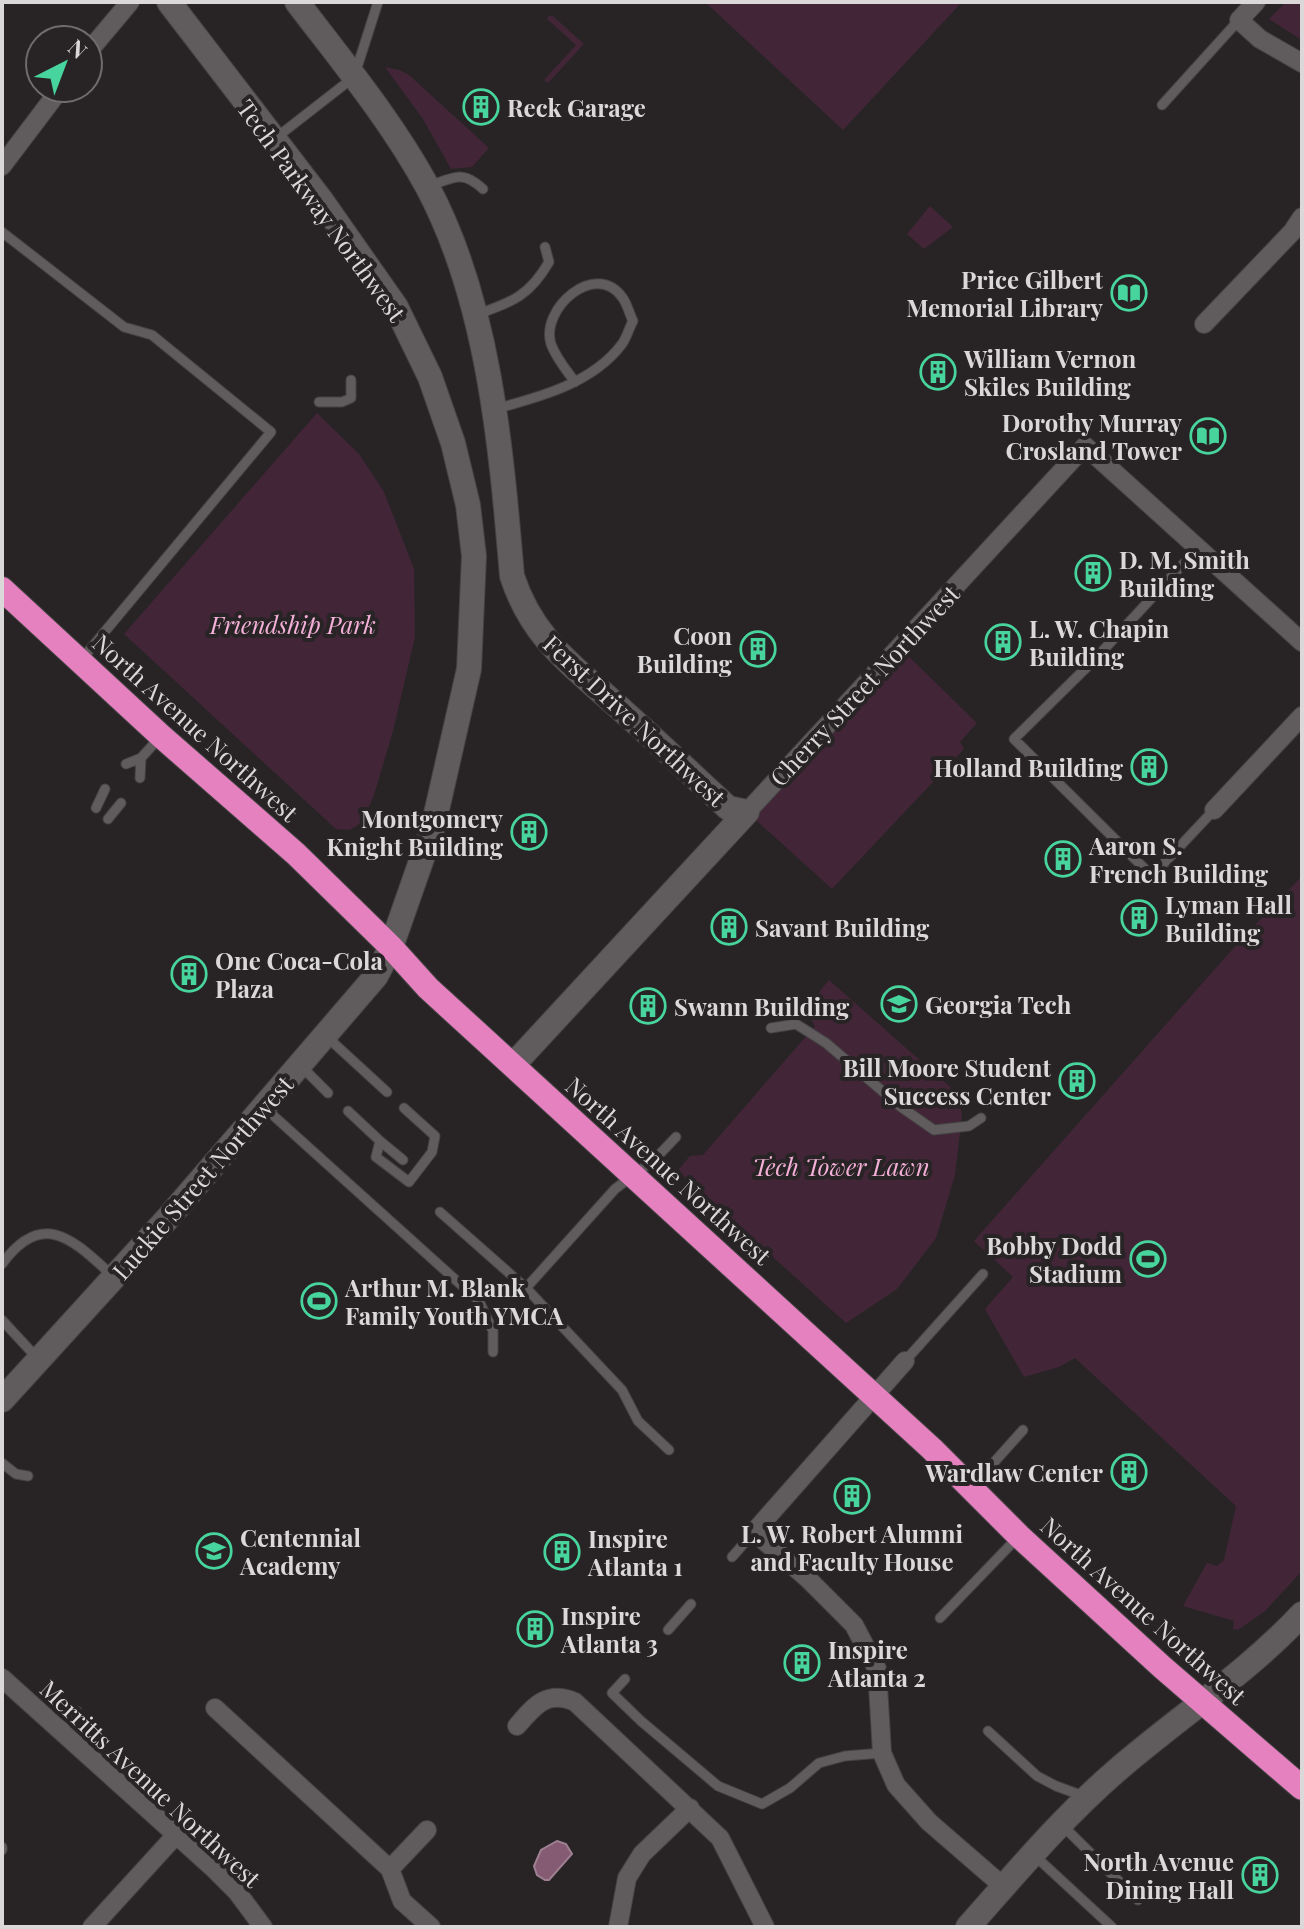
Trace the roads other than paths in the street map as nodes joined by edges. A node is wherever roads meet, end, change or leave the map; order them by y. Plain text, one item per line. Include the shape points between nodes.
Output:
1 (130, 2) edge
2 (169, 2) edge
3 (297, 2) edge
4 (378, 2) edge
5 (1256, 2) edge
6 (1239, 20) junction
7 (104, 33) edge
8 (1302, 63) edge
9 (354, 77) junction
10 (49, 104) edge
11 (1162, 105) dead end
12 (273, 140) junction
13 (2, 166) edge
14 (427, 187) junction
15 (483, 189) dead end
16 (1302, 217) edge
17 (2, 232) edge
18 (545, 247) dead end
19 (475, 315) junction
20 (1204, 324) dead end
21 (351, 380) dead end
22 (575, 382) junction
23 (319, 402) dead end
24 (495, 409) junction
25 (1199, 547) junction
26 (2, 589) edge
27 (1302, 642) edge
28 (80, 662) junction
29 (1302, 716) edge
30 (161, 736) junction
31 (141, 758) junction
32 (126, 764) dead end
33 (140, 778) dead end
34 (105, 789) dead end
35 (121, 803) dead end
36 (96, 808) dead end
37 (1214, 810) joint
38 (747, 812) junction
39 (108, 819) dead end
40 (391, 947) junction
41 (771, 1028) dead end
42 (326, 1036) junction
43 (300, 1065) junction
44 (513, 1065) junction
45 (387, 1092) dead end
46 (328, 1093) dead end
47 (264, 1107) junction
48 (404, 1108) dead end
49 (348, 1111) dead end
50 (981, 1118) dead end
51 (676, 1137) dead end
52 (380, 1141) junction
53 (403, 1160) dead end
54 (634, 1175) junction
55 (440, 1212) dead end
56 (2, 1264) edge
57 (983, 1274) dead end
58 (114, 1277) junction
59 (526, 1288) junction
60 (2, 1320) edge
61 (493, 1352) dead end
62 (39, 1360) junction
63 (905, 1361) joint
64 (875, 1396) junction
65 (2, 1400) edge
66 (1023, 1430) dead end
67 (669, 1450) dead end
68 (2, 1463) edge
69 (28, 1476) dead end
70 (971, 1489) junction
71 (754, 1532) junction
72 (1019, 1536) junction
73 (732, 1557) dead end
74 (691, 1604) dead end
75 (1302, 1614) edge
76 (940, 1618) dead end
77 (668, 1630) dead end
78 (2, 1678) edge
79 (625, 1679) dead end
80 (1204, 1703) junction
81 (215, 1708) dead end
82 (77, 1711) dead end
83 (517, 1726) dead end
84 (59, 1730) junction
85 (988, 1731) dead end
86 (882, 1753) junction
87 (1302, 1788) edge
88 (1089, 1798) junction
89 (690, 1808) junction
90 (1062, 1825) junction
91 (427, 1830) dead end
92 (176, 1835) junction
93 (1034, 1855) junction
94 (390, 1869) junction
95 (1004, 1887) junction
96 (1138, 1900) dead end
97 (92, 1927) edge
98 (263, 1927) edge
99 (431, 1927) edge
100 (618, 1927) edge
101 (765, 1927) edge
102 (968, 1927) edge
103 (1112, 1927) edge

1 - 7 street
2 - 12 street, Tech Parkway Northwest
3 - 9 street, Ferst Drive Northwest
4 - 9 lane
5 - 6 street
6 - 8 street
6 - 11 lane
9 - 12 lane
9 - 14 street, Ferst Drive Northwest
10 - 13 street
12 - 40 street, Tech Parkway Northwest via 396,307 430,377 468,505 474,556 469,669 433,827
14 - 15 lane via 461,175
14 - 19 street, Ferst Drive Northwest
16 - 20 street
17 - 28 lane via 124,327 152,335 271,432
18 - 19 lane via 549,262 527,292
19 - 24 street, Ferst Drive Northwest
21 - 23 lane via 351,398
22 - 22 lane via 623,343 633,321 622,296 606,285 584,284 553,319 550,342
22 - 24 lane
24 - 38 street, Ferst Drive Northwest via 512,576 534,625 591,685 728,808
25 - 27 street
25 - 37 lane via 1014,739 1152,876
25 - 38 street, Cherry Street Northwest via 1085,446
26 - 28 highway, North Avenue Northwest
28 - 30 highway, North Avenue Northwest
29 - 37 street
30 - 31 lane
30 - 40 highway, North Avenue Northwest via 296,854
31 - 32 lane
31 - 33 lane
34 - 36 lane
35 - 39 lane
38 - 44 street, Cherry Street Northwest
40 - 42 street, Luckie Street Northwest via 376,976
40 - 44 highway, North Avenue Northwest
41 - 50 lane via 796,1024 934,1130 969,1126
42 - 43 street, Luckie Street Northwest
42 - 45 lane
43 - 46 lane
43 - 47 street, Luckie Street Northwest
44 - 54 highway, North Avenue Northwest
47 - 58 street, Luckie Street Northwest
47 - 61 lane via 479,1301 493,1331
48 - 52 lane via 435,1136 432,1152 409,1182 376,1157
49 - 52 lane
51 - 54 lane
52 - 53 lane
54 - 59 lane via 615,1189
54 - 64 highway, North Avenue Northwest
55 - 59 lane
56 - 58 lane via 22,1242 54,1234 69,1238
57 - 63 lane
58 - 62 street, Luckie Street Northwest
59 - 67 lane via 622,1390 638,1421
60 - 62 lane
62 - 65 street, Luckie Street Northwest
63 - 64 street
64 - 70 highway, North Avenue Northwest
64 - 71 street
66 - 70 lane
68 - 69 lane
70 - 72 highway, North Avenue Northwest
71 - 73 lane
71 - 86 street via 854,1625 877,1669
72 - 76 lane
72 - 80 highway, North Avenue Northwest
74 - 77 lane
75 - 80 street
78 - 84 street, Merritts Avenue Northwest
79 - 86 lane via 612,1693 641,1721 718,1786 762,1804 819,1763
80 - 87 highway, North Avenue Northwest
80 - 88 street
81 - 94 street
82 - 84 lane
83 - 89 street via 549,1697 575,1702
84 - 92 street, Merritts Avenue Northwest
85 - 88 lane via 1037,1776
86 - 95 street via 896,1785 929,1822
88 - 90 street
89 - 100 street via 642,1854 627,1878
89 - 101 street via 720,1838
90 - 93 street
90 - 96 lane
91 - 94 street
92 - 97 street
92 - 98 street, Merritts Avenue Northwest via 237,1892
93 - 95 street
93 - 103 lane
94 - 99 street via 402,1901
95 - 102 street

